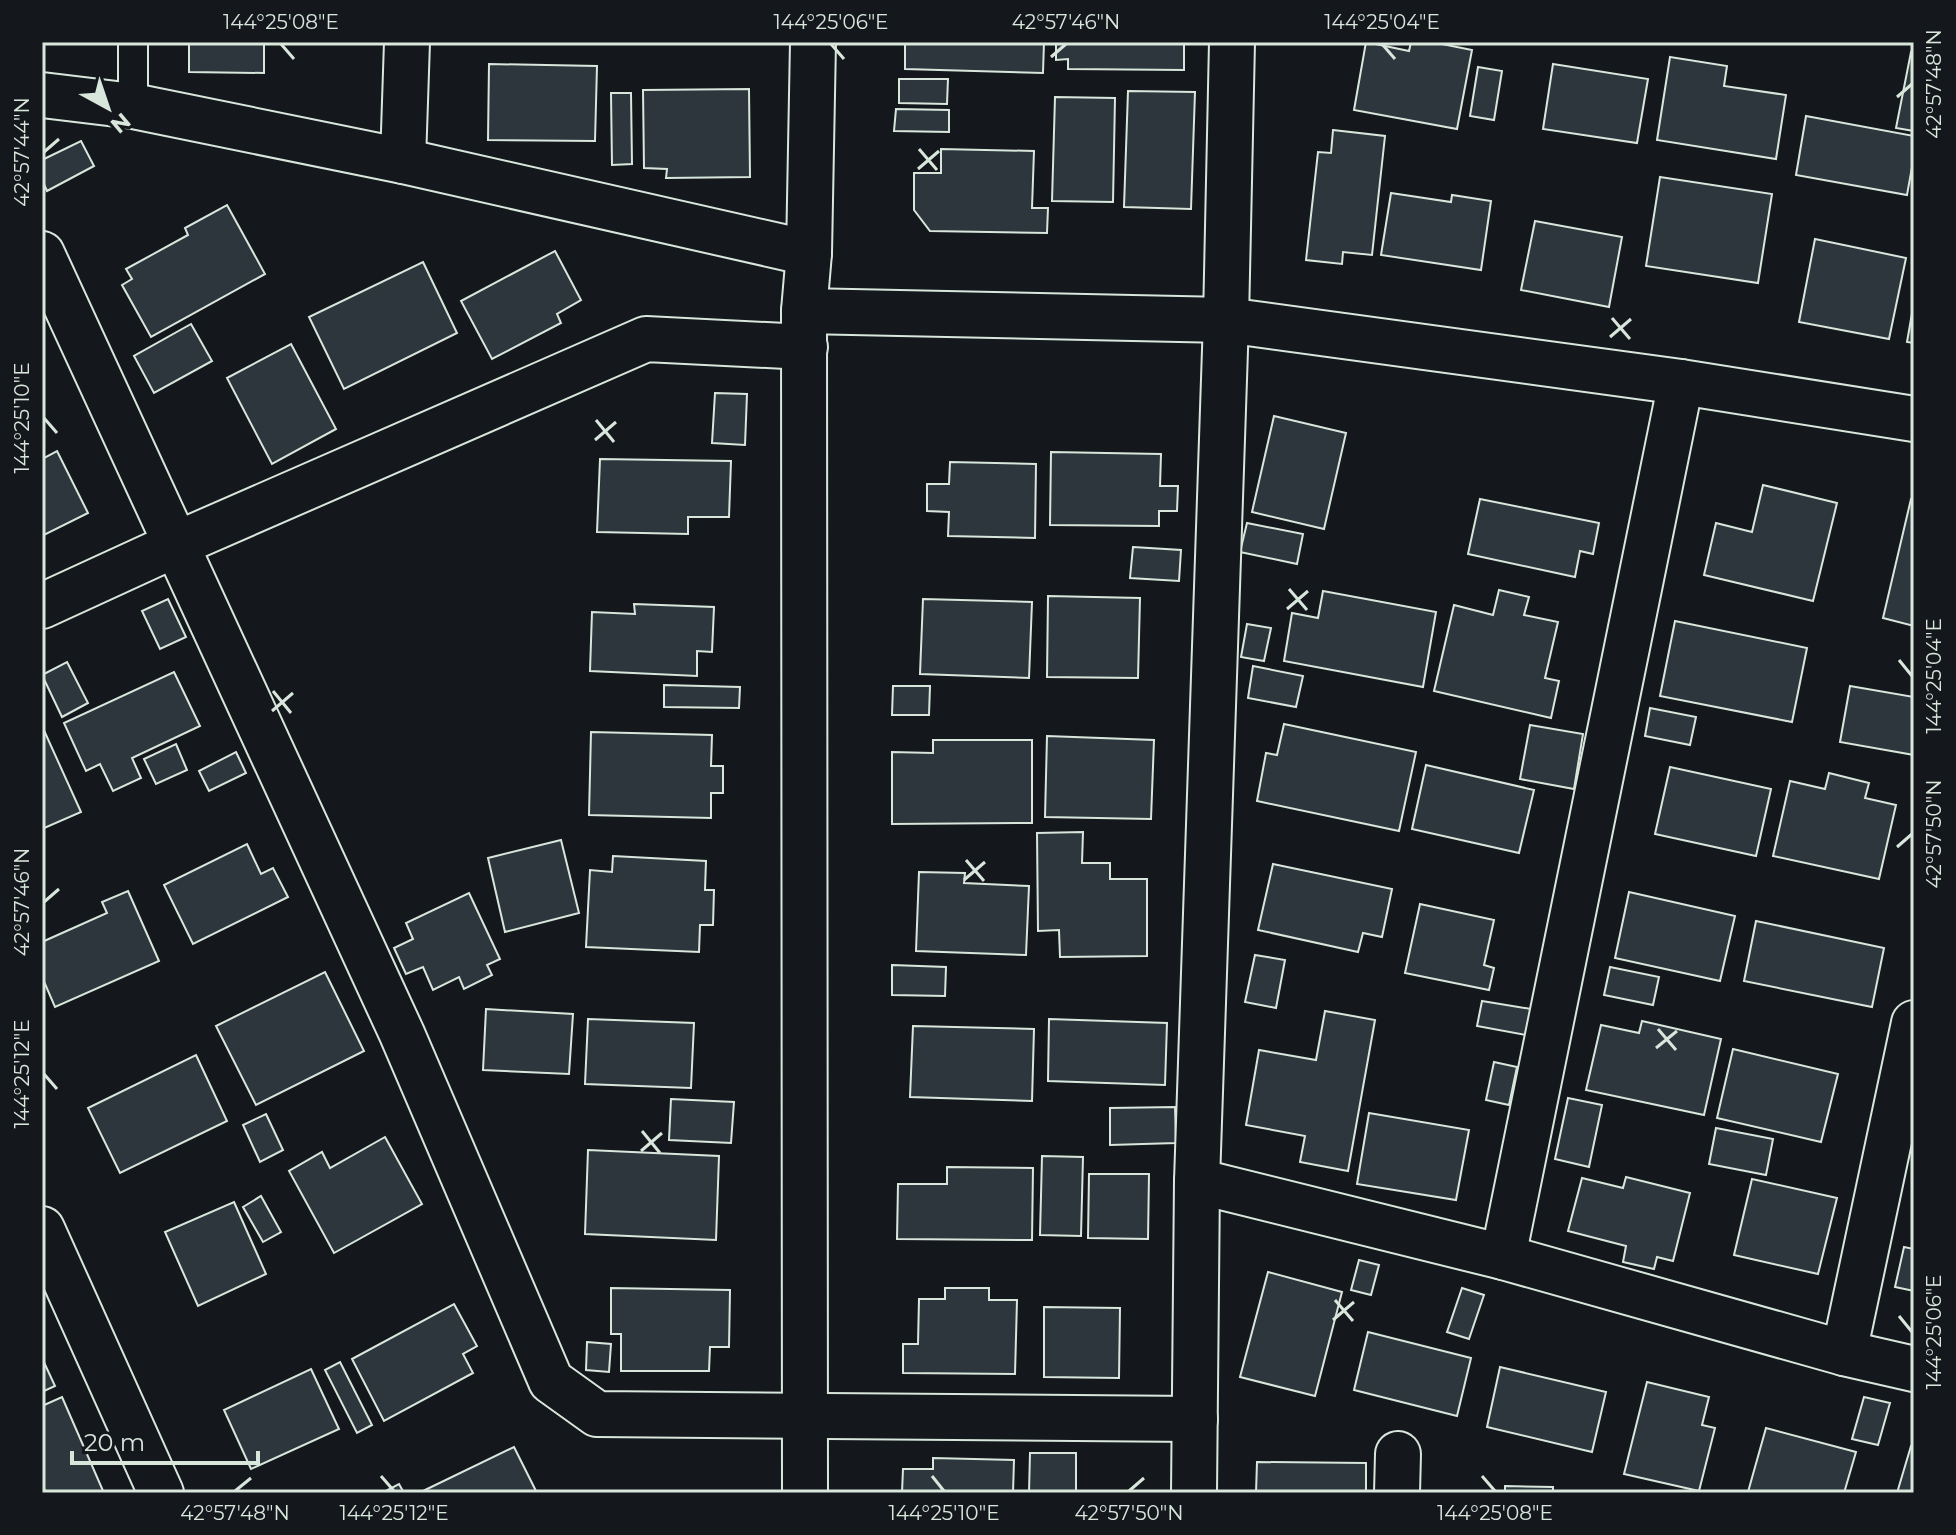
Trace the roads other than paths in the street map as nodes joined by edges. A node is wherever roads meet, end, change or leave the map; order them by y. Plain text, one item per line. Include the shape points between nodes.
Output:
1 (133, 42) edge
2 (407, 42) edge
3 (813, 42) edge
4 (1232, 42) edge
5 (42, 95) edge
6 (133, 106) junction
7 (403, 161) junction
8 (809, 253) junction
9 (42, 254) edge
10 (1226, 320) junction
11 (805, 329) junction
12 (1681, 382) junction
13 (1914, 419) edge
14 (177, 544) junction
15 (42, 606) edge
16 (1914, 1023) edge
17 (1197, 1181) junction
18 (42, 1229) edge
19 (1503, 1257) junction
20 (1844, 1353) junction
21 (1914, 1369) edge
22 (805, 1416) junction
23 (1195, 1419) junction
24 (161, 1493) edge
25 (805, 1493) edge
26 (1194, 1493) edge

1 - 6 lane
2 - 7 street
3 - 8 street
4 - 10 street
5 - 6 street
6 - 7 street
7 - 8 street
8 - 11 street
9 - 14 street
10 - 11 street
10 - 12 street
10 - 17 street
11 - 14 street via 646,339
11 - 22 street
12 - 13 street
12 - 19 street
14 - 15 street
14 - 22 street via 402,1034 551,1381 597,1414
16 - 20 street
17 - 19 street
17 - 23 street
18 - 24 street
19 - 20 street
20 - 21 street
22 - 23 street
22 - 25 street
23 - 26 street

